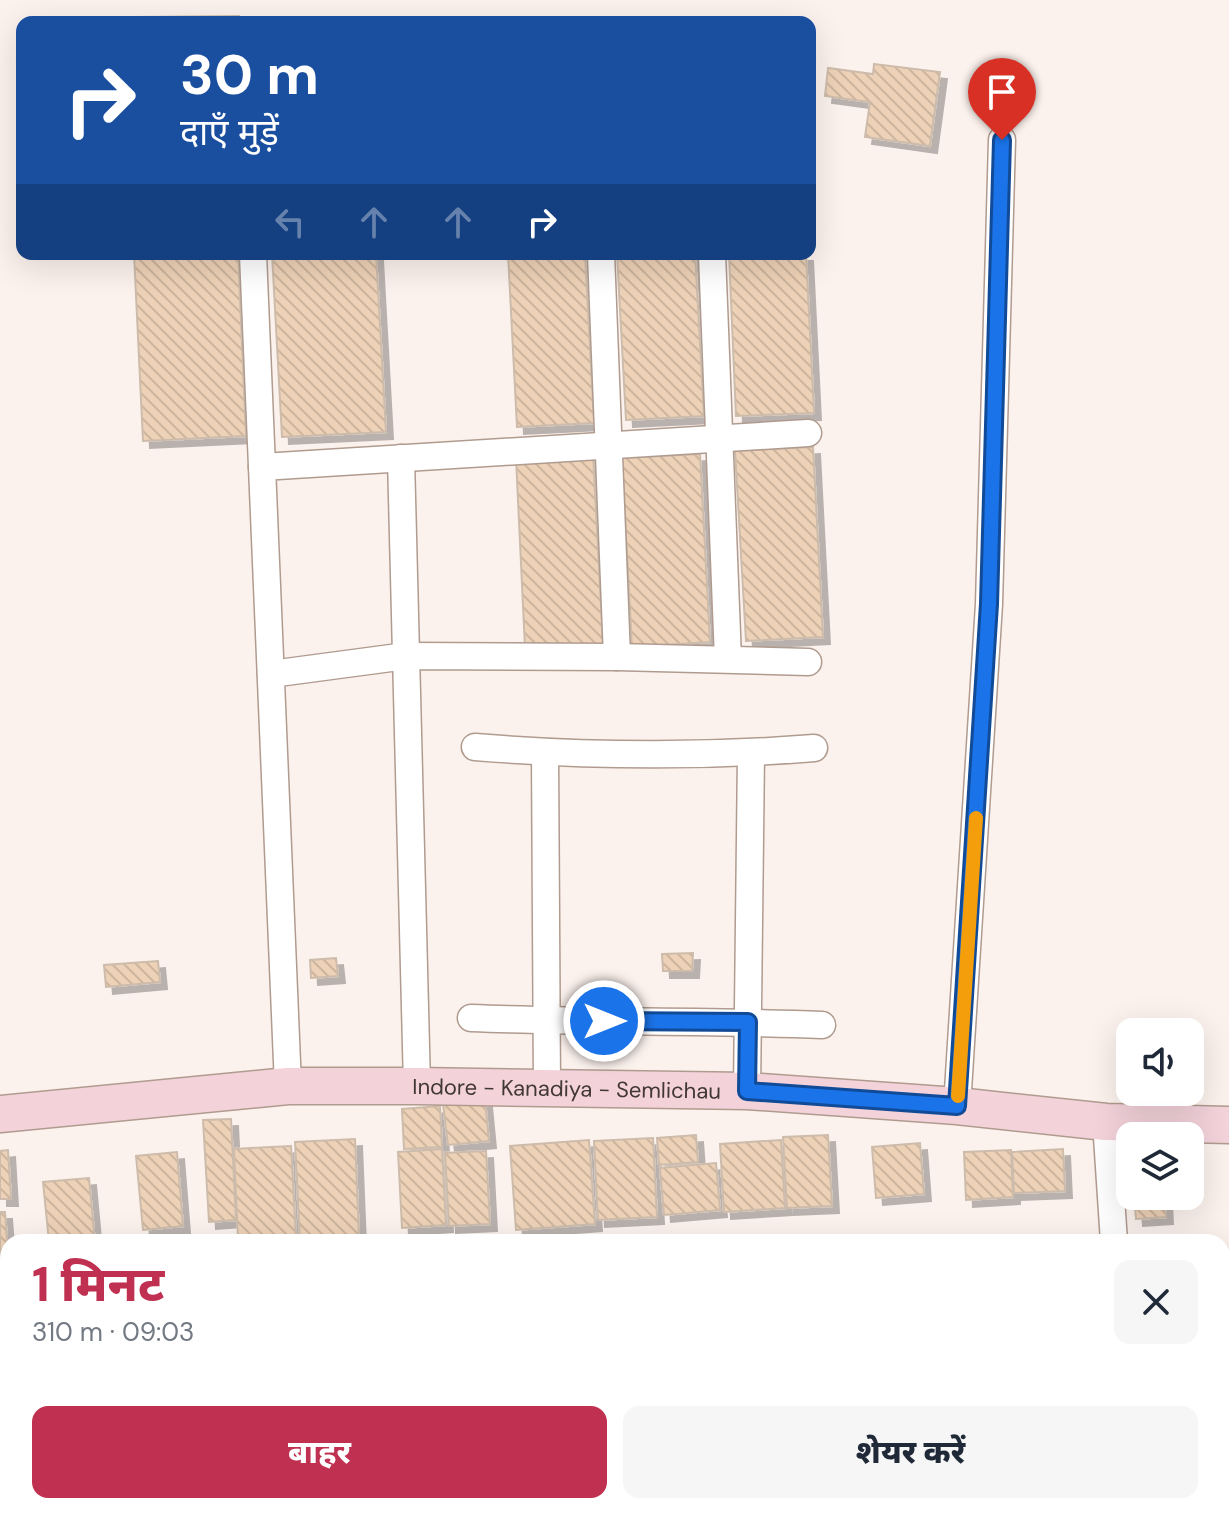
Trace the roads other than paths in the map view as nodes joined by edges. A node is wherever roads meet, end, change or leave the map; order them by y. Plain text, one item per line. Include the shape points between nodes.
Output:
1 (1002, 140) dead end
2 (253, 260) edge
3 (601, 260) edge
4 (712, 260) edge
5 (808, 433) dead end
6 (720, 438) junction
7 (610, 445) junction
8 (401, 458) junction
9 (262, 467) junction
10 (406, 656) junction
11 (617, 657) junction
12 (728, 659) junction
13 (808, 662) dead end
14 (271, 674) junction
15 (475, 747) dead end
16 (814, 748) dead end
17 (545, 753) junction
18 (751, 753) junction
19 (471, 1018) dead end
20 (547, 1021) junction
21 (748, 1022) junction
22 (822, 1025) dead end
23 (288, 1086) junction
24 (417, 1086) junction
25 (547, 1088) junction
26 (747, 1091) junction
27 (957, 1106) junction
28 (0, 1114) edge
29 (1106, 1122) junction
30 (1229, 1125) edge
31 (1113, 1234) edge

1 - 27 street via 989,604
2 - 9 street
3 - 7 street
4 - 6 street
5 - 6 street
6 - 7 street
6 - 12 street
7 - 8 street
7 - 11 street
8 - 9 street
8 - 10 street
9 - 14 street
10 - 11 street
10 - 14 street
10 - 24 street
11 - 12 street
12 - 13 street
14 - 23 street
15 - 17 street
16 - 18 street
17 - 18 street
17 - 20 street
18 - 21 street
19 - 20 street
20 - 21 street
20 - 25 street
21 - 22 street
21 - 26 street
23 - 24 main road, Indore - Kanadiya - Semlichau
23 - 28 main road, Indore - Kanadiya - Semlichau
24 - 25 main road, Indore - Kanadiya - Semlichau
25 - 26 main road, Indore - Kanadiya - Semlichau
26 - 27 main road, Indore - Kanadiya - Semlichau
27 - 29 main road, Indore - Kanadiya - Semlichau
29 - 30 main road, Indore - Kanadiya - Semlichau
29 - 31 street

